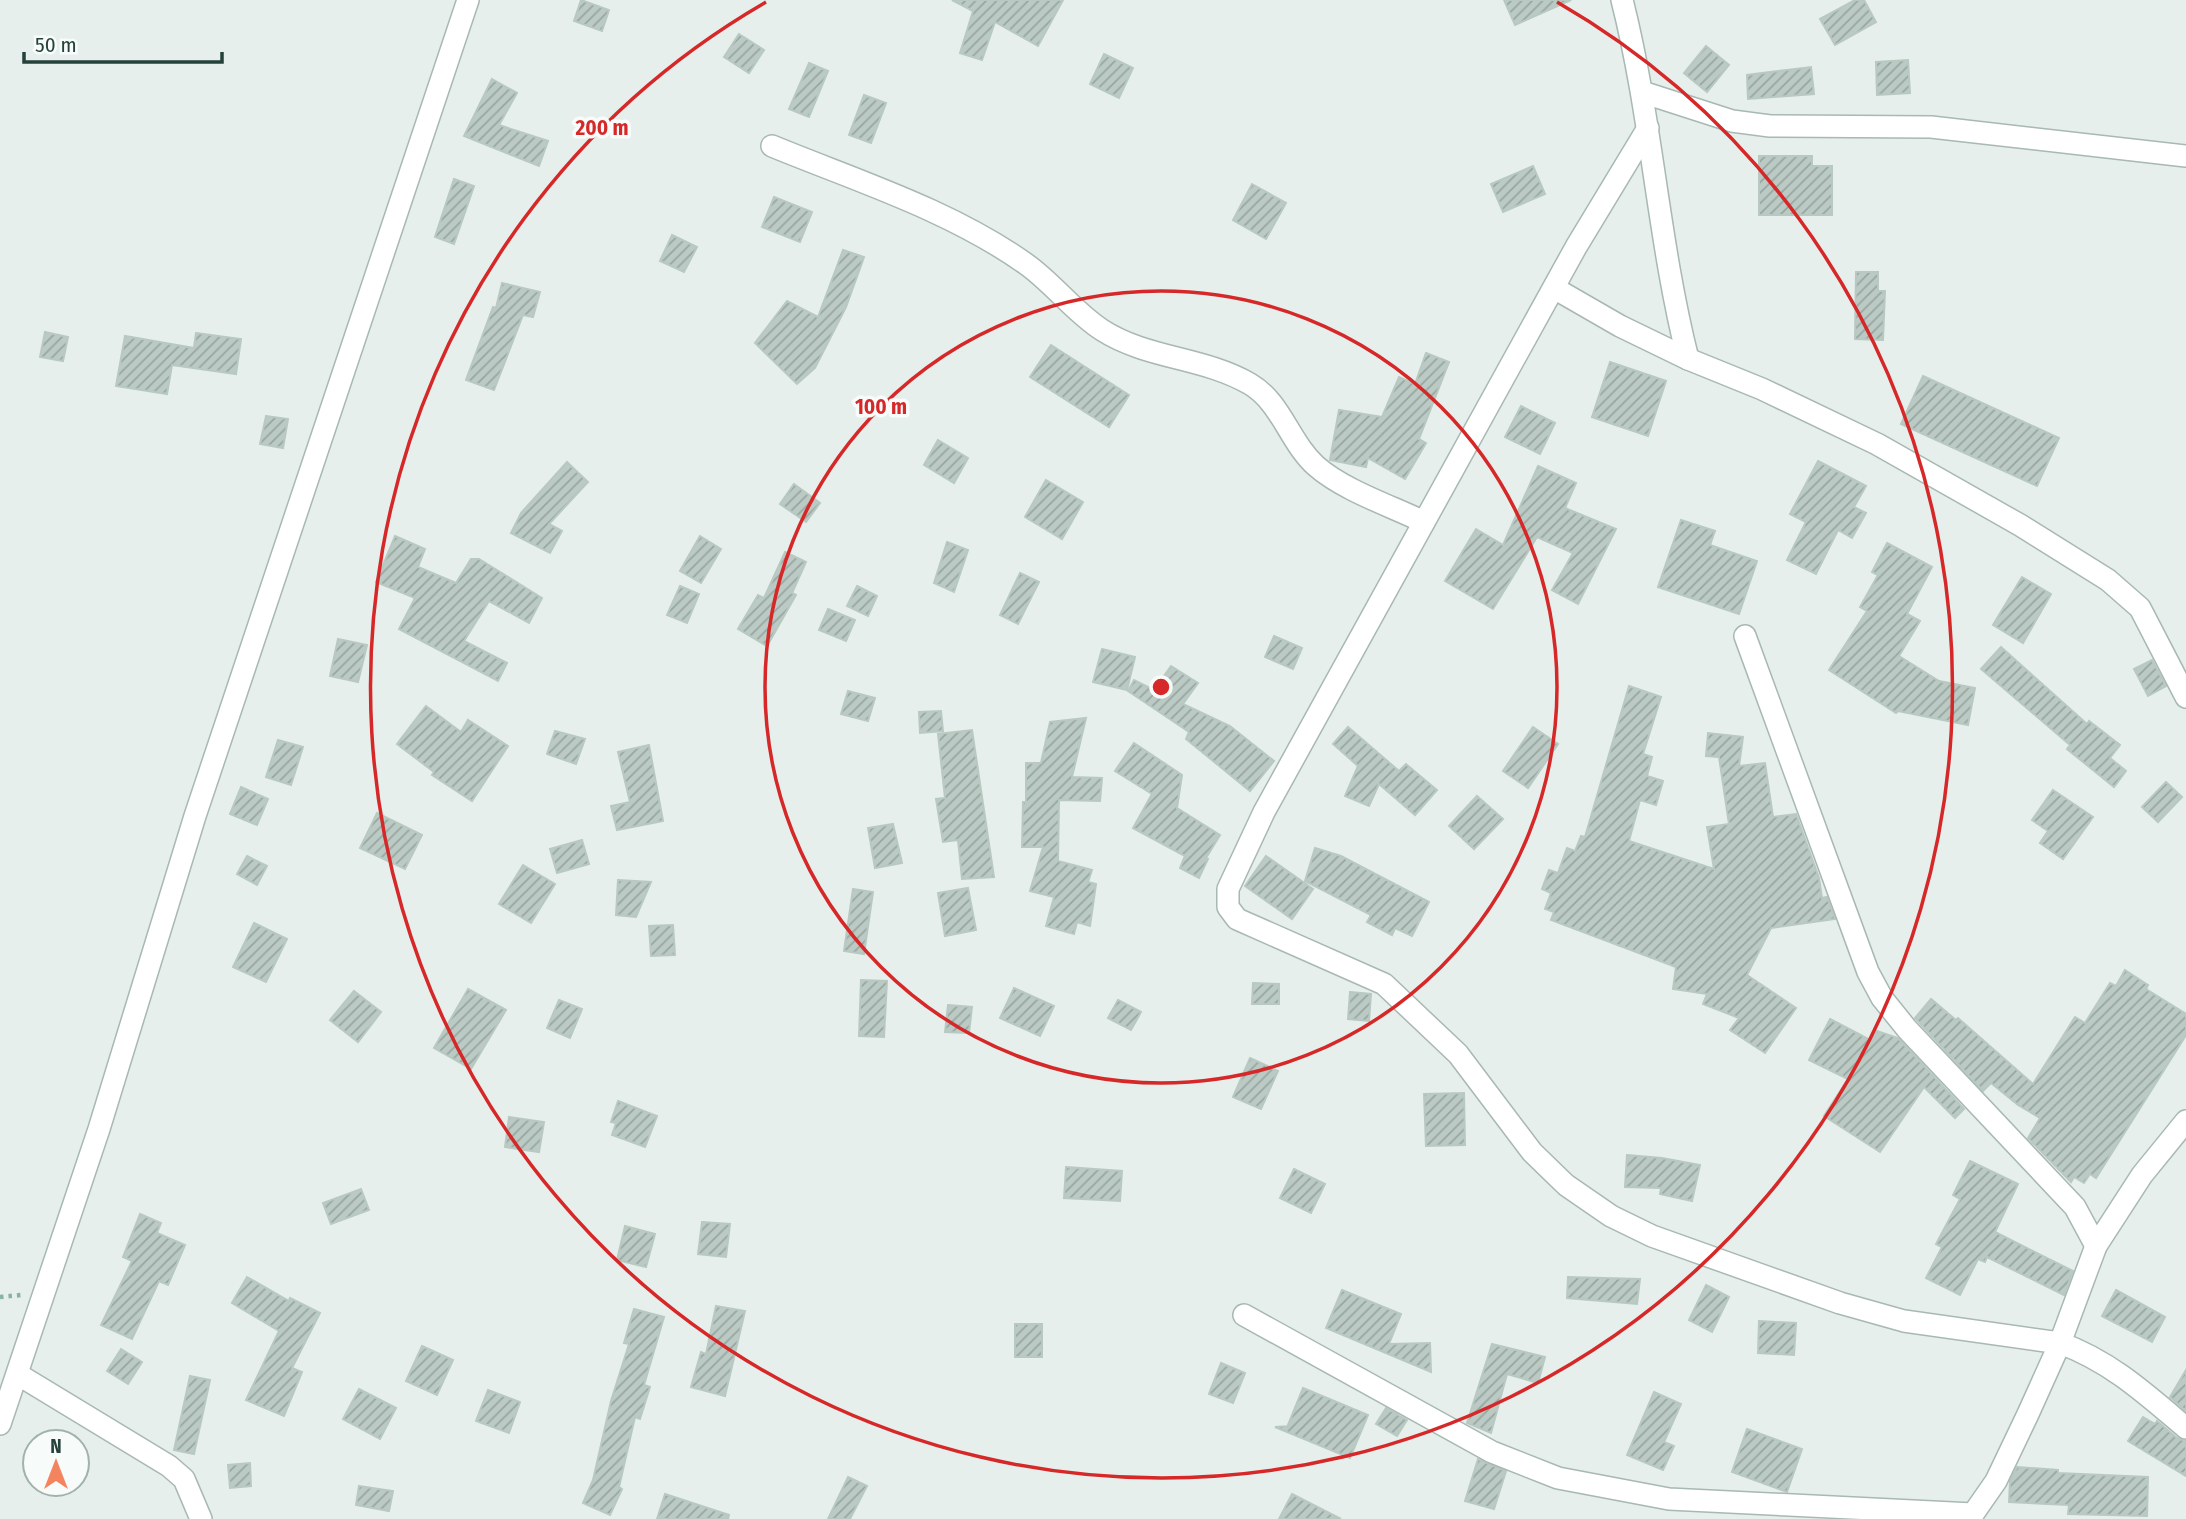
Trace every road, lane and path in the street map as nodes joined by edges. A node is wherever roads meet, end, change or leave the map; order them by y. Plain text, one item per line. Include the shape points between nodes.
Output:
1 (468, 0) edge
2 (1622, 0) edge
3 (1643, 92) junction
4 (1648, 128) junction
5 (772, 146) dead end
6 (2186, 156) edge
7 (1554, 288) junction
8 (1688, 359) junction
9 (1424, 522) junction
10 (1745, 636) dead end
11 (2186, 697) edge
12 (2186, 1121) edge
13 (2096, 1246) junction
14 (1244, 1315) dead end
15 (2060, 1343) junction
16 (19, 1375) junction
17 (0, 1424) edge
18 (2186, 1428) edge
19 (1964, 1516) edge
20 (201, 1519) edge

1 - 16 street via 195,816
2 - 3 street
3 - 4 street
3 - 6 street via 1732,121 1770,126 1931,127
4 - 7 street
4 - 8 street via 1665,250
5 - 9 street via 961,225 1028,265 1101,329 1143,350 1223,372 1252,385 1276,409 1315,465
7 - 8 street
7 - 9 street
8 - 11 street via 1877,444 2020,524 2108,580 2140,608
9 - 15 street via 1248,842 1228,889 1228,907 1237,919 1384,984 1458,1054 1532,1152 1566,1185 1611,1216 1652,1236 1840,1303 1904,1321
10 - 13 street via 1868,972 1882,998 2075,1207
12 - 13 street via 2142,1175
13 - 15 street
14 - 19 street via 1492,1452 1558,1478 1669,1499
15 - 18 street via 2101,1360
15 - 19 street via 1996,1481
16 - 17 street
16 - 20 street via 169,1466 184,1479

